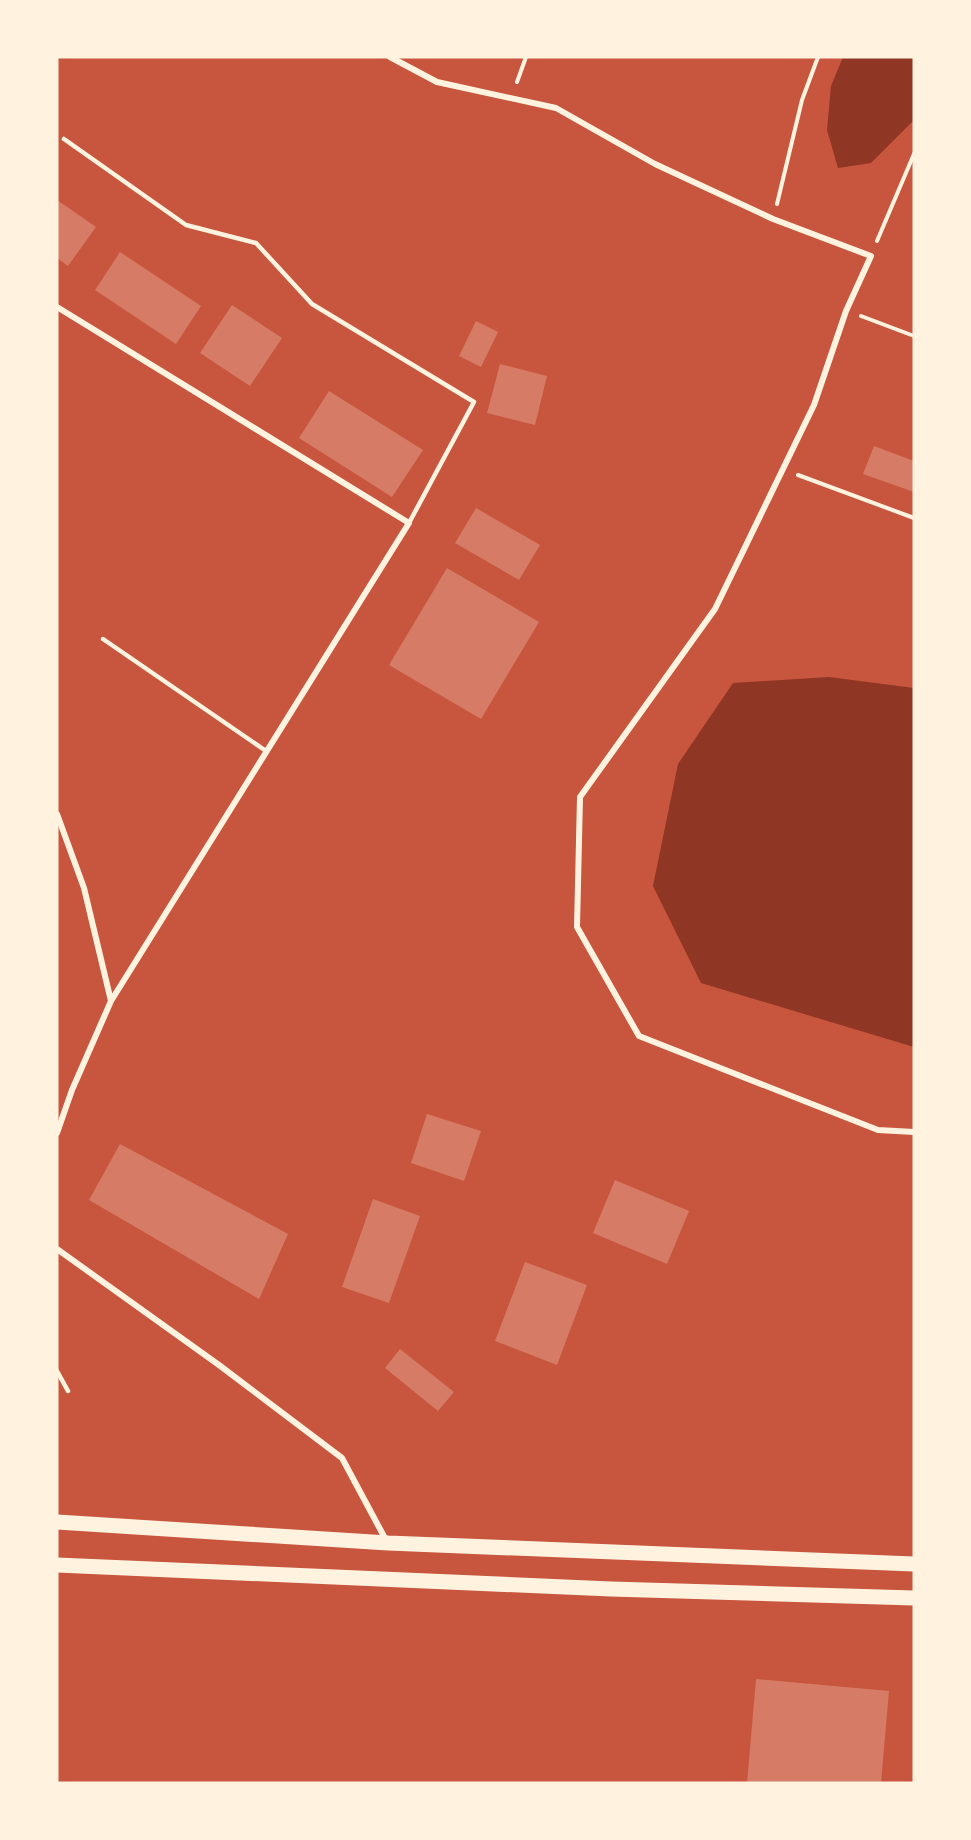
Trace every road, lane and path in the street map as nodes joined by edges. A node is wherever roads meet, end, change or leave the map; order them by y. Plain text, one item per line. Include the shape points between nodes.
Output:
1 (390, 57) edge
2 (526, 57) edge
3 (818, 57) edge
4 (510, 98) junction
5 (64, 139) dead end
6 (914, 154) edge
7 (773, 219) junction
8 (871, 256) junction
9 (57, 307) edge
10 (846, 311) junction
11 (914, 336) edge
12 (783, 469) junction
13 (914, 518) edge
14 (408, 523) junction
15 (103, 639) dead end
16 (266, 751) junction
17 (57, 814) edge
18 (111, 1001) junction
19 (914, 1132) edge
20 (57, 1133) edge
21 (57, 1249) edge
22 (57, 1371) edge
23 (68, 1391) dead end
24 (57, 1522) edge
25 (388, 1543) junction
26 (914, 1564) edge
27 (57, 1565) edge
28 (914, 1599) edge

1 - 4 street via 437,82
2 - 4 path
3 - 7 path via 802,100
4 - 7 street via 556,108 655,164
5 - 14 lane via 186,225 256,243 312,304 474,402
6 - 8 path
7 - 8 street
8 - 10 street
9 - 14 street
10 - 11 path
10 - 12 street via 814,405
12 - 13 path
12 - 19 street via 715,609 580,797 577,927 639,1036 878,1130
14 - 16 street
15 - 16 lane
16 - 18 street
17 - 18 street via 84,888
18 - 20 street
21 - 25 street via 342,1458
22 - 23 lane
24 - 25 main road
25 - 26 main road
27 - 28 main road

